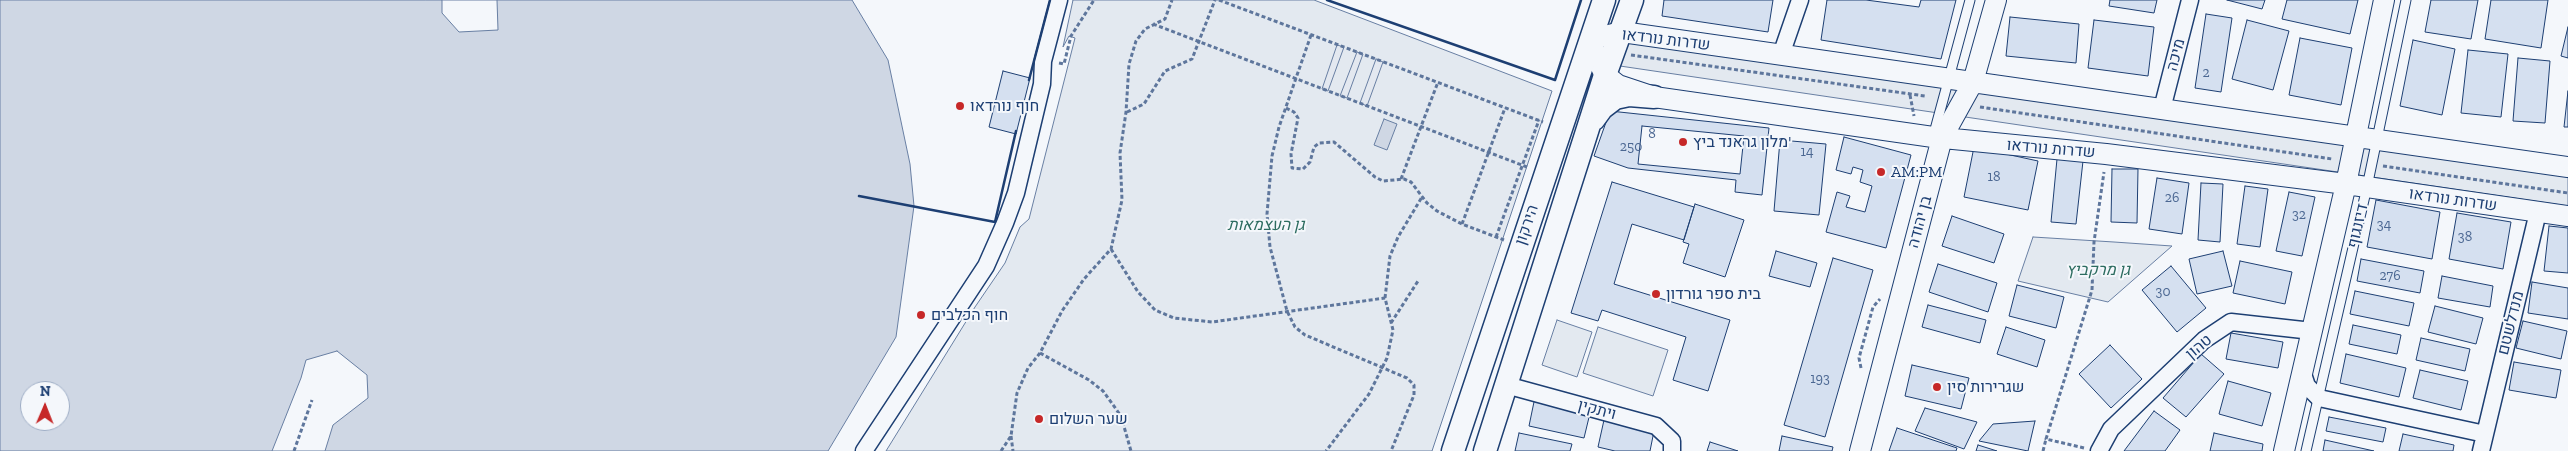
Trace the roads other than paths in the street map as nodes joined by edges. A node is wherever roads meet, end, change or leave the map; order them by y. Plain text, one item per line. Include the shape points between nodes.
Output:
1 (1059, 0) edge
2 (1604, 0) edge
3 (1632, 0) edge
4 (1800, 0) edge
5 (1970, 0) edge
6 (1996, 0) edge
7 (2190, 0) edge
8 (2384, 0) edge
9 (2406, 0) edge
10 (1591, 39) junction
11 (1618, 43) junction
12 (1781, 55) junction
13 (1605, 75) junction
14 (1948, 79) junction
15 (1973, 82) junction
16 (1654, 97) junction
17 (2162, 109) junction
18 (1590, 124) junction
19 (2356, 137) junction
20 (1937, 138) junction
21 (2378, 140) junction
22 (2568, 167) edge
23 (2346, 184) junction
24 (2367, 187) junction
25 (2538, 212) junction
26 (2568, 216) edge
27 (2312, 331) junction
28 (2331, 344) junction
29 (2303, 374) junction
30 (1506, 385) junction
31 (2319, 398) junction
32 (2485, 434) junction
33 (2094, 450) edge
34 (864, 451) edge
35 (1453, 451) edge
36 (1485, 451) edge
37 (1672, 451) edge
38 (1851, 451) edge
39 (1860, 451) edge
40 (2284, 451) edge
41 (2306, 451) edge
42 (2481, 451) edge

1 - 34 street via 1042,61 1042,84 1016,194 1005,223 986,266
2 - 10 main road, הירקון
3 - 11 main road, הירקון
4 - 12 street
5 - 14 lane, בן יהודה
6 - 15 street, בן יהודה
7 - 17 street, מיכה
8 - 19 street, דיזנגוף
9 - 21 lane, דיזנגוף
10 - 11 street, שדרות נורדאו
10 - 13 street
10 - 35 main road, הירקון
11 - 12 street, שדרות נורדאו
11 - 13 main road, הירקון
12 - 14 street, שדרות נורדאו
13 - 16 street, שדרות נורדאו via 1618,85
13 - 18 main road, הירקון
14 - 15 street, שדרות נורדאו
14 - 20 lane, בן יהודה
15 - 17 street, שדרות נורדאו
15 - 20 street, בן יהודה
16 - 18 main road via 1629,95 1615,98
16 - 20 street, שדרות נורדאו
17 - 19 street, שדרות נורדאו
18 - 30 main road, הירקון
19 - 21 street, שדרות נורדאו
19 - 23 street, דיזנגוף
20 - 23 street, שדרות נורדאו via 2106,154
20 - 38 lane, בן יהודה
20 - 39 street, בן יהודה
21 - 22 street, שדרות נורדאו
21 - 24 lane, דיזנגוף
23 - 24 street, שדרות נורדאו
23 - 27 street, דיזנגוף
24 - 25 street, שדרות נורדאו
24 - 28 lane, דיזנגוף
25 - 26 street, שדרות נורדאו
25 - 32 street, מנדלשטם
27 - 28 lane, טהון
27 - 29 street, דיזנגוף
27 - 33 street, טהון via 2231,322 2204,340 2111,429
28 - 31 lane, דיזנגוף
29 - 31 street via 2307,386
29 - 40 street, דיזנגוף
30 - 36 main road, הירקון
30 - 37 street, ויתקין via 1656,426 1672,441
31 - 32 street
31 - 41 lane, דיזנגוף
32 - 42 street, מנדלשטם

